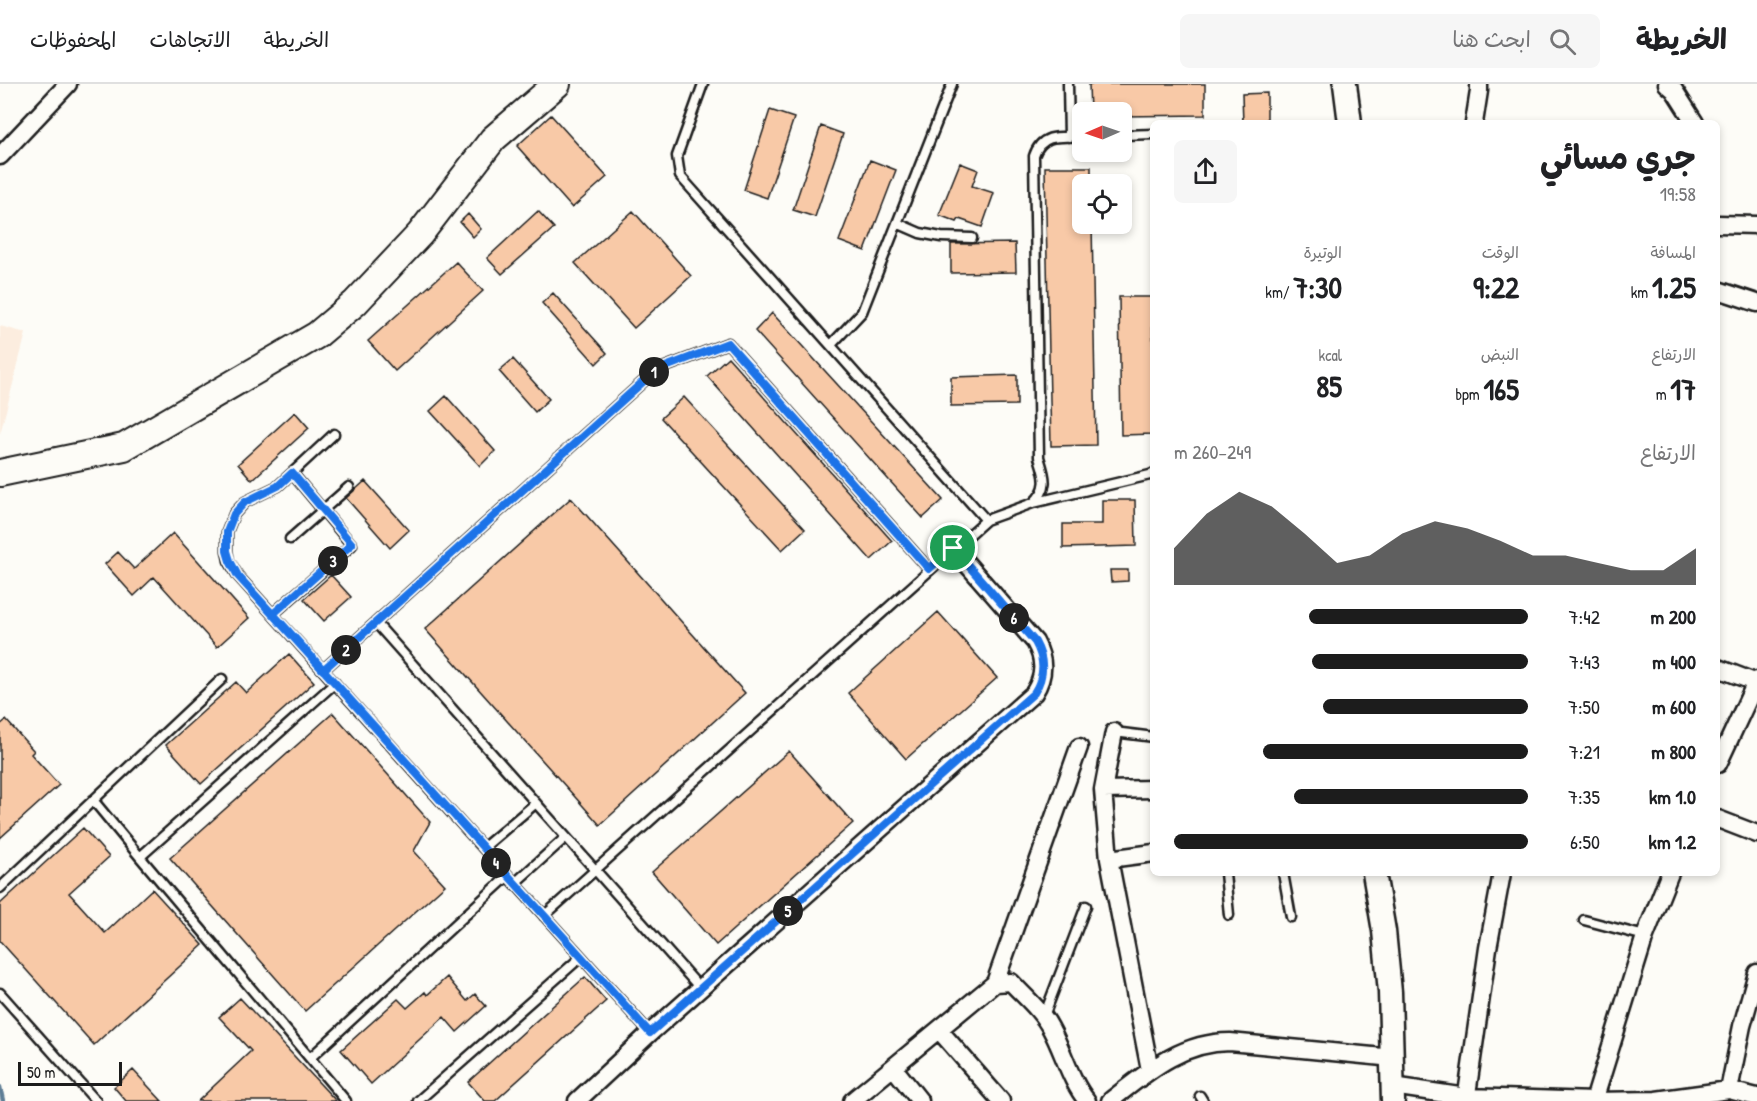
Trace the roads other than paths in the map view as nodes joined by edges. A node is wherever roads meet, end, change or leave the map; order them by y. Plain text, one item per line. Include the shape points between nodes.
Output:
1 (68, 84) edge
2 (557, 84) edge
3 (703, 84) edge
4 (952, 84) edge
5 (1068, 84) edge
6 (1345, 84) edge
7 (1479, 84) edge
8 (1667, 84) edge
9 (1350, 120) edge
10 (1474, 120) edge
11 (1693, 120) edge
12 (1150, 134) edge
13 (1132, 135) edge
14 (1069, 137) joint
15 (0, 156) edge
16 (897, 223) junction
17 (1720, 224) edge
18 (1757, 225) edge
19 (972, 238) dead end
20 (1720, 291) edge
21 (1757, 303) edge
22 (831, 345) junction
23 (334, 434) dead end
24 (0, 473) edge
25 (292, 473) junction
26 (1150, 476) edge
27 (350, 487) dead end
28 (1033, 503) junction
29 (323, 510) junction
30 (986, 520) junction
31 (290, 539) dead end
32 (953, 548) junction
33 (929, 569) junction
34 (273, 614) junction
35 (376, 623) junction
36 (1720, 669) edge
37 (323, 670) junction
38 (222, 679) dead end
39 (1757, 682) edge
40 (335, 683) junction
41 (1114, 732) joint
42 (1150, 736) edge
43 (1079, 747) dead end
44 (1720, 760) edge
45 (1150, 789) edge
46 (1103, 790) junction
47 (93, 800) junction
48 (536, 803) junction
49 (1720, 820) edge
50 (1757, 834) edge
51 (566, 837) junction
52 (483, 848) junction
53 (1150, 854) edge
54 (140, 857) junction
55 (1109, 859) junction
56 (595, 870) junction
57 (1225, 876) edge
58 (1284, 876) edge
59 (1375, 876) edge
60 (1501, 876) edge
61 (1669, 876) edge
62 (511, 880) junction
63 (0, 888) edge
64 (1086, 906) dead end
65 (544, 915) junction
66 (1229, 915) dead end
67 (1291, 917) dead end
68 (1584, 920) dead end
69 (1645, 936) junction
70 (581, 957) junction
71 (1757, 973) edge
72 (995, 983) junction
73 (700, 988) junction
74 (0, 993) edge
75 (1043, 1017) junction
76 (939, 1030) junction
77 (650, 1033) junction
78 (310, 1058) junction
79 (1393, 1058) junction
80 (893, 1067) junction
81 (1150, 1070) junction
82 (1729, 1090) junction
83 (1757, 1096) edge
84 (1391, 1097) edge
85 (1466, 1099) edge
86 (96, 1101) edge
87 (346, 1101) edge
88 (418, 1101) edge
89 (577, 1101) edge
90 (852, 1101) edge
91 (920, 1101) edge
92 (1001, 1101) edge
93 (1088, 1101) edge
94 (1110, 1101) edge
95 (1593, 1101) edge

1 - 15 street
2 - 24 main road via 493,139 420,234 355,303 317,334 124,447
3 - 22 lane via 677,156 680,176
4 - 16 lane
5 - 14 lane
6 - 9 main road
7 - 10 street
8 - 11 street
12 - 13 lane
14 - 28 lane via 1046,140 1034,156 1040,457 1045,487
16 - 19 lane via 920,233
16 - 22 lane via 862,312
17 - 18 street
20 - 21 street
22 - 30 lane
23 - 25 lane
25 - 29 lane
25 - 34 lane via 278,486 245,502 234,514 227,532 227,551 238,576
26 - 28 lane
27 - 29 lane
28 - 30 lane
29 - 31 lane
29 - 34 lane via 352,544
30 - 32 lane
32 - 33 lane
32 - 73 street via 1035,642 1043,663 1038,686
33 - 35 lane via 728,343 655,371
33 - 56 lane
34 - 37 lane
35 - 37 lane
35 - 48 lane
36 - 39 street
37 - 40 lane
38 - 47 lane
39 - 44 street
40 - 52 lane
40 - 54 lane
41 - 42 lane
41 - 46 street
43 - 72 street
45 - 46 street
46 - 55 street
47 - 54 lane
47 - 63 lane
48 - 51 lane
48 - 52 lane
49 - 50 street
51 - 56 lane
51 - 62 lane
52 - 62 lane
53 - 55 street
54 - 78 lane
55 - 81 street
56 - 65 lane
56 - 73 lane
57 - 66 lane
58 - 67 lane
59 - 79 main road via 1384,931
60 - 85 street
61 - 69 street
62 - 65 lane
62 - 78 lane
64 - 75 lane
65 - 70 lane
68 - 69 lane
69 - 95 street
70 - 77 lane
70 - 88 lane
71 - 82 street
72 - 75 street via 1011,982
72 - 76 street
73 - 77 street
74 - 86 lane
75 - 93 street via 1078,1089
76 - 80 street
76 - 92 street
77 - 89 street
78 - 87 lane
79 - 81 street via 1213,1042 1184,1051
79 - 84 main road
80 - 90 street
80 - 91 street
81 - 94 street
82 - 83 street
82 - 95 street via 1656,1100
84 - 85 street
85 - 95 street

